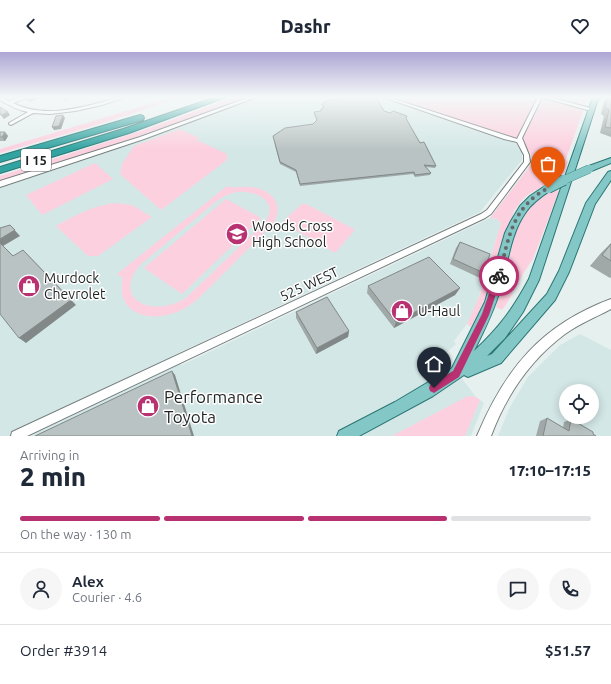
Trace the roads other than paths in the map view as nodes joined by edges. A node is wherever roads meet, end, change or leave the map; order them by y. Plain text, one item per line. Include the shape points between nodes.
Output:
1 (26, 115) edge
2 (149, 115) edge
3 (170, 115) edge
4 (204, 115) edge
5 (440, 115) edge
6 (530, 115) edge
7 (589, 115) edge
8 (11, 124) dead end
9 (519, 141) junction
10 (0, 159) edge
11 (611, 160) edge
12 (0, 170) edge
13 (611, 174) edge
14 (0, 184) edge
15 (611, 304) edge
16 (456, 374) junction
17 (16, 436) edge
18 (344, 436) edge
19 (484, 436) edge

1 - 8 street
2 - 10 highway, I 15
3 - 12 highway, I 15
4 - 14 street via 148,136
5 - 9 street
6 - 9 street
7 - 16 main road via 529,292 514,318 502,332
9 - 17 street, 525 WEST via 527,154 527,162 489,212 483,216
11 - 16 main road, bridge via 548,188 528,202 514,221 495,290
13 - 16 main road via 591,203 564,272 551,297 496,359
15 - 19 street via 563,329 535,352 514,377 493,413
16 - 18 main road via 426,393

